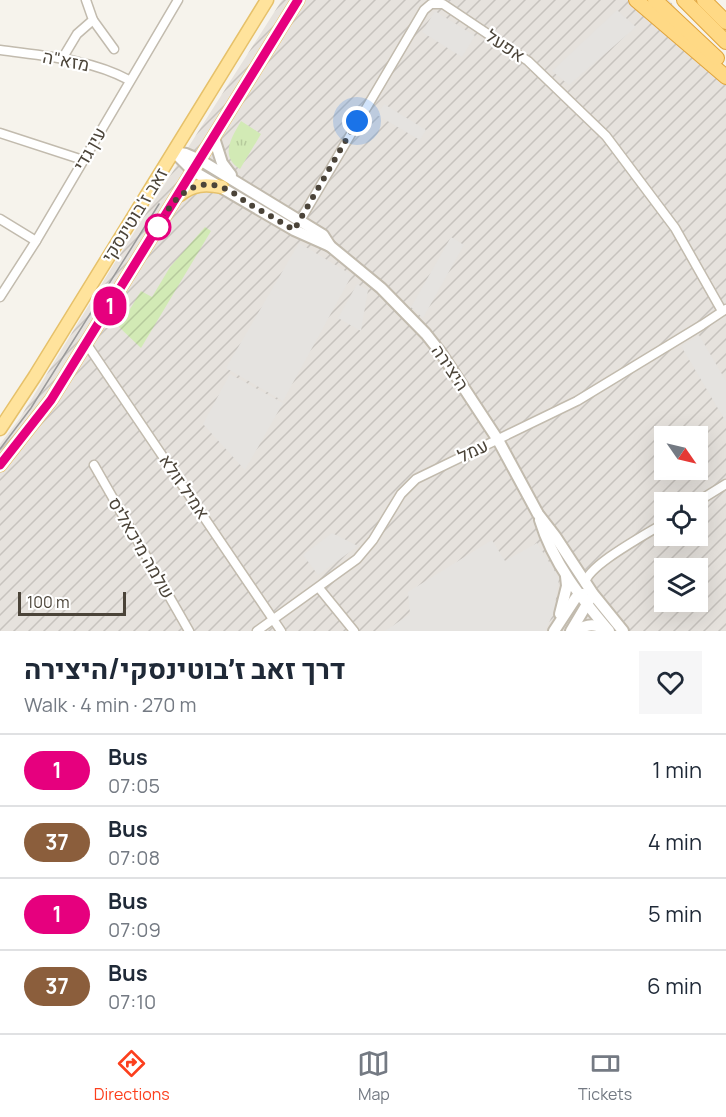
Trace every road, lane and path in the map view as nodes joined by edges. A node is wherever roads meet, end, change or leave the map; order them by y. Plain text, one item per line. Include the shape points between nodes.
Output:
1 (86, 0) edge
2 (178, 0) edge
3 (267, 0) edge
4 (298, 0) edge
5 (636, 0) edge
6 (656, 0) edge
7 (684, 0) edge
8 (704, 0) edge
9 (93, 20) junction
10 (726, 22) edge
11 (726, 42) edge
12 (114, 49) dead end
13 (0, 50) edge
14 (62, 58) junction
15 (726, 66) edge
16 (726, 77) edge
17 (129, 80) junction
18 (0, 133) edge
19 (214, 138) junction
20 (174, 152) junction
21 (83, 160) junction
22 (197, 165) junction
23 (237, 183) junction
24 (222, 187) junction
25 (170, 207) junction
26 (0, 219) edge
27 (297, 225) junction
28 (36, 241) junction
29 (0, 297) edge
30 (724, 310) edge
31 (86, 343) junction
32 (0, 429) edge
33 (498, 440) junction
34 (0, 465) edge
35 (94, 465) dead end
36 (726, 484) edge
37 (708, 495) edge
38 (538, 514) junction
39 (654, 529) edge
40 (566, 573) junction
41 (585, 583) junction
42 (319, 588) junction
43 (593, 594) junction
44 (578, 595) junction
45 (587, 604) junction
46 (274, 620) junction
47 (555, 630) edge
48 (189, 631) edge
49 (257, 631) edge
50 (281, 631) edge
51 (354, 631) edge
52 (571, 631) edge
53 (577, 631) edge
54 (609, 631) edge
55 (623, 631) edge

1 - 9 street
2 - 17 street, עין גדי
3 - 20 main road, זאב ז'בוטינסקי
4 - 19 main road, זאב ז'בוטינסקי
5 - 16 highway
6 - 15 highway
7 - 11 highway
8 - 10 highway
9 - 12 street
9 - 14 street via 77,34
13 - 14 street, מזא"ה
14 - 17 street, מזא"ה via 110,70
17 - 21 street, עין גדי
18 - 21 street
19 - 22 main road, זאב ז'בוטינסקי
19 - 23 street via 222,163
20 - 22 street, היצירה
20 - 32 main road, זאב ז'בוטינסקי
21 - 28 street, עין גדי
22 - 23 street, היצירה
22 - 24 street, היצירה
22 - 25 main road, זאב ז'בוטינסקי
23 - 27 street, היצירה
24 - 25 main road via 191,187
24 - 27 street, היצירה
25 - 31 main road, זאב ז'בוטינסקי
26 - 28 street
27 - 30 street, אפעל via 424,10 432,4 443,4 528,61 606,136 675,228
27 - 33 street, היצירה via 323,235 330,246 381,288 426,334
28 - 29 street, עין גדי
30 - 33 street, עמל via 577,401
31 - 34 main road, זאב ז'בוטינסקי via 39,418
31 - 46 street, אמיל זולא
33 - 38 street, היצירה
33 - 42 street, עמל via 408,485 366,550
35 - 48 street, שלמה מיכאליס
36 - 37 street
38 - 40 street, היצירה via 544,534
38 - 41 street, היצירה
39 - 41 street via 597,566
40 - 44 street, היצירה
40 - 47 street via 565,597
41 - 43 street, היצירה
42 - 46 street, עמל
42 - 51 street
43 - 44 street
43 - 45 street
43 - 55 street, היצירה
44 - 45 street, היצירה
44 - 47 street
45 - 52 street
45 - 54 street, היצירה
46 - 49 street, עמל
46 - 50 street, אמיל זולא
53 - 54 street via 592,625

